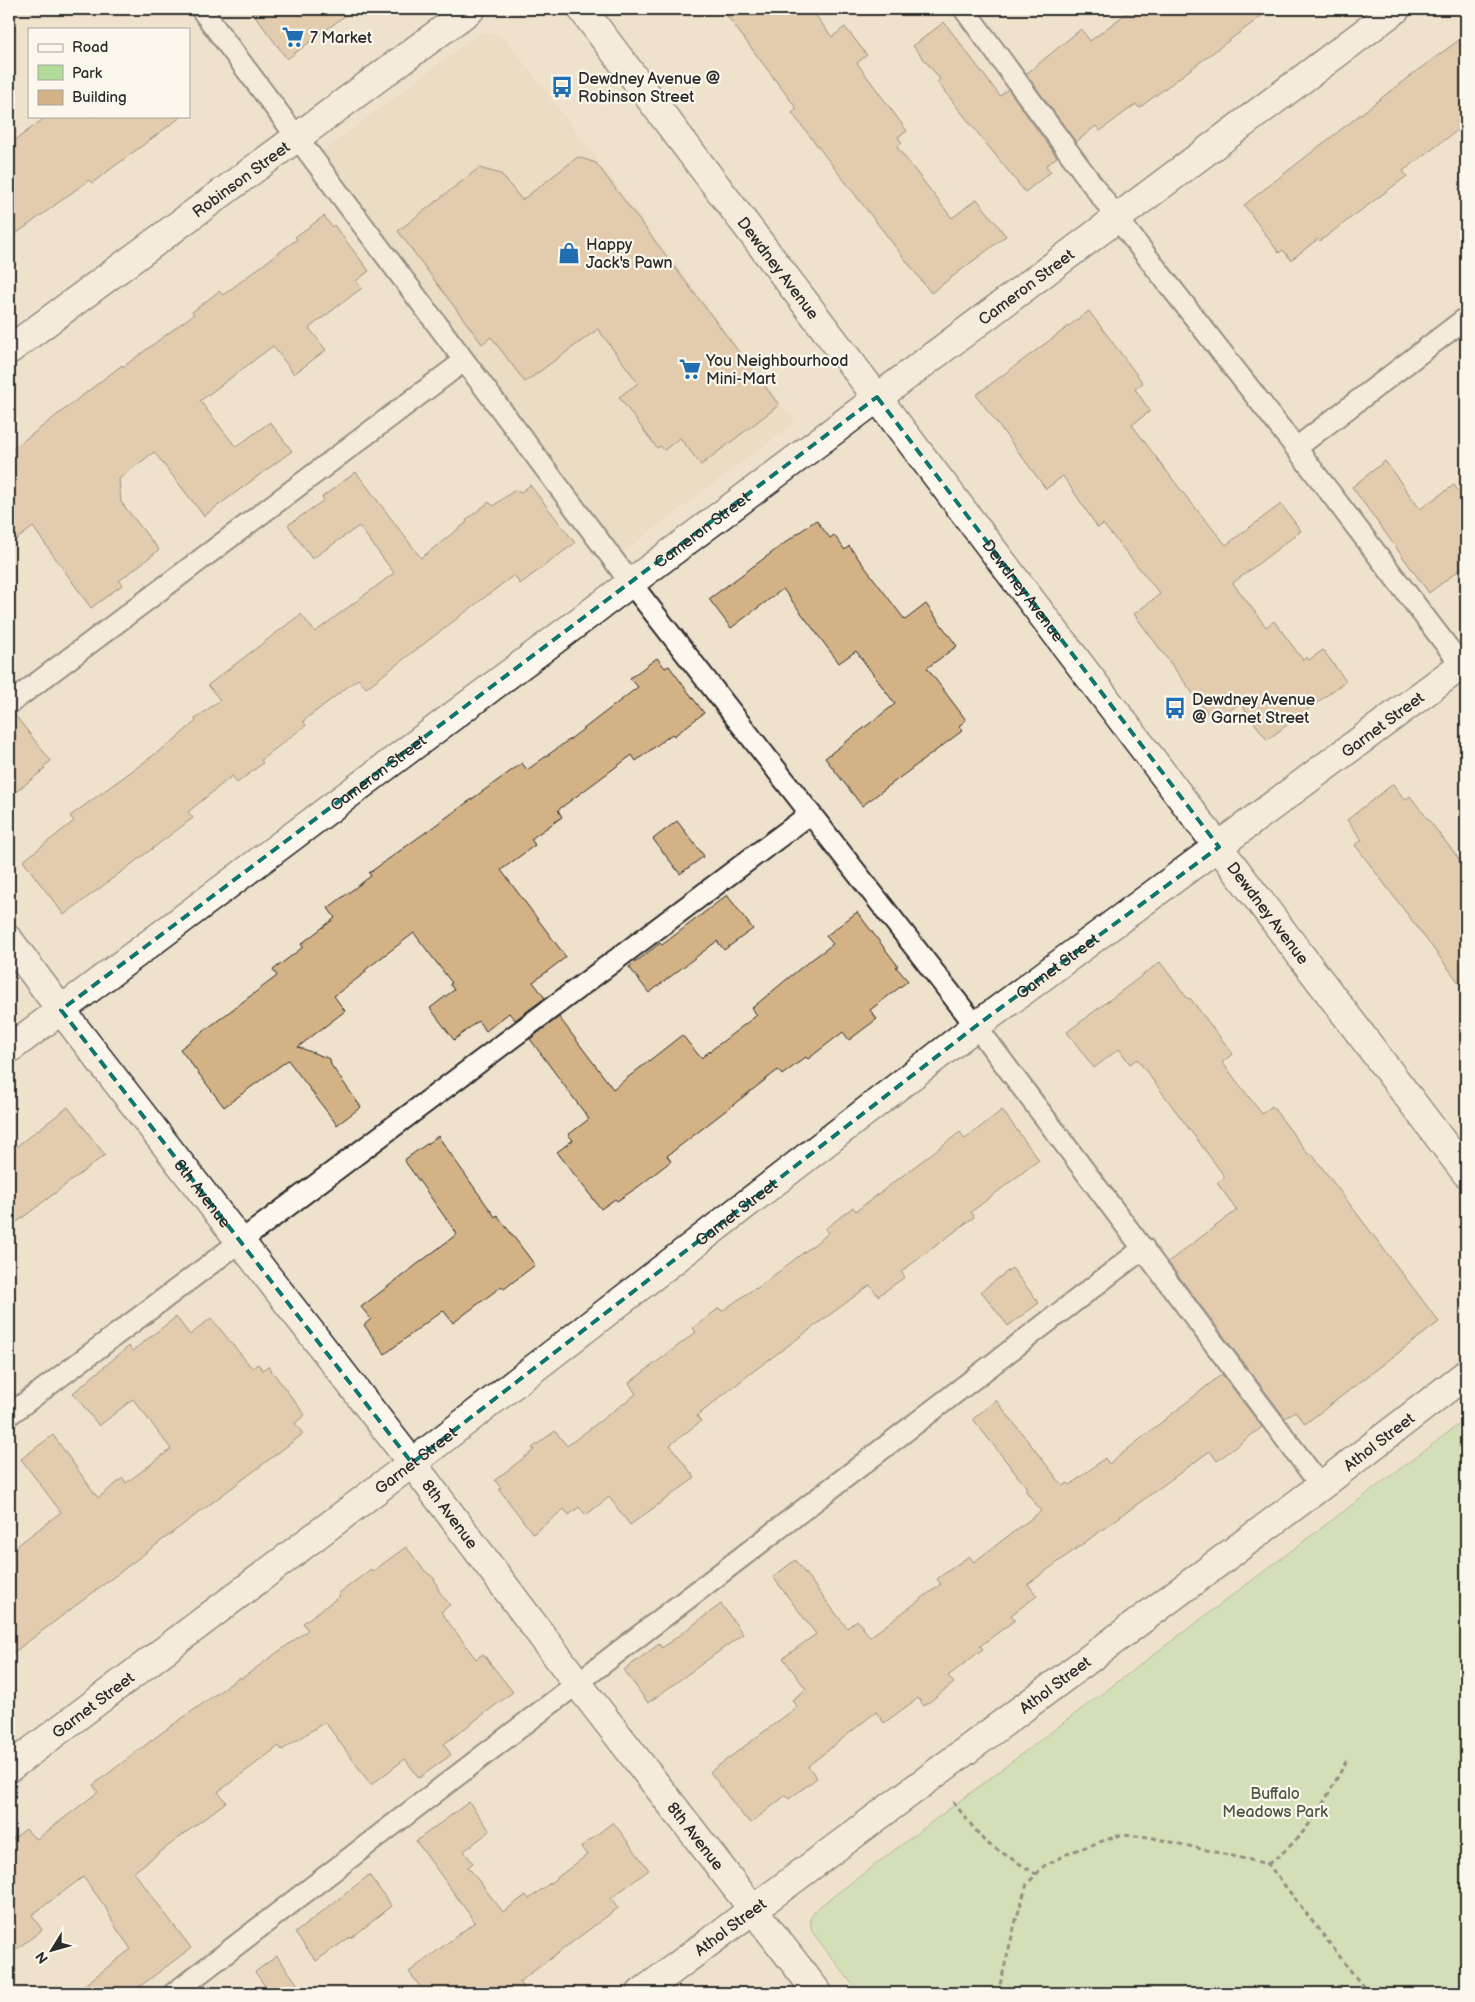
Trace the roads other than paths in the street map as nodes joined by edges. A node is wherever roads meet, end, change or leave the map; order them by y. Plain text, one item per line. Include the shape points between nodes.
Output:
1 (201, 9) edge
2 (471, 9) edge
3 (582, 9) edge
4 (964, 9) edge
5 (1396, 9) edge
6 (297, 138) junction
7 (1117, 218) junction
8 (1466, 318) edge
9 (9, 350) edge
10 (464, 361) junction
11 (877, 397) junction
12 (1296, 448) junction
13 (630, 582) junction
14 (1465, 666) edge
15 (9, 704) edge
16 (810, 814) junction
17 (1219, 847) junction
18 (9, 940) edge
19 (61, 1010) junction
20 (976, 1026) junction
21 (9, 1049) edge
22 (1466, 1173) edge
23 (240, 1240) junction
24 (1144, 1248) junction
25 (1466, 1374) edge
26 (9, 1415) edge
27 (412, 1463) junction
28 (1321, 1486) junction
29 (578, 1684) junction
30 (9, 1768) edge
31 (753, 1910) junction
32 (174, 1993) edge
33 (641, 1993) edge
34 (818, 1993) edge

1 - 6 lane
2 - 6 street, Robinson Street
3 - 11 street, Dewdney Avenue
4 - 7 lane
5 - 7 street, Cameron Street
6 - 9 street, Robinson Street
6 - 10 lane
7 - 11 street, Cameron Street
7 - 12 lane
8 - 12 lane
10 - 13 lane
10 - 15 lane
11 - 13 street, Cameron Street
11 - 17 street, Dewdney Avenue
12 - 14 lane
13 - 16 lane
13 - 19 street, Cameron Street
14 - 17 street, Garnet Street
16 - 20 lane
16 - 23 lane
17 - 20 street, Garnet Street
17 - 22 street, Dewdney Avenue
18 - 19 street, 8th Avenue
19 - 21 street, Cameron Street
19 - 23 street, 8th Avenue
20 - 24 lane
20 - 27 street, Garnet Street
23 - 26 lane
23 - 27 street, 8th Avenue
24 - 28 lane
24 - 29 lane
25 - 28 street, Athol Street
27 - 29 street, 8th Avenue
27 - 30 street, Garnet Street
28 - 31 street, Athol Street
29 - 31 street, 8th Avenue
29 - 32 lane
31 - 33 street, Athol Street
31 - 34 street, 8th Avenue

